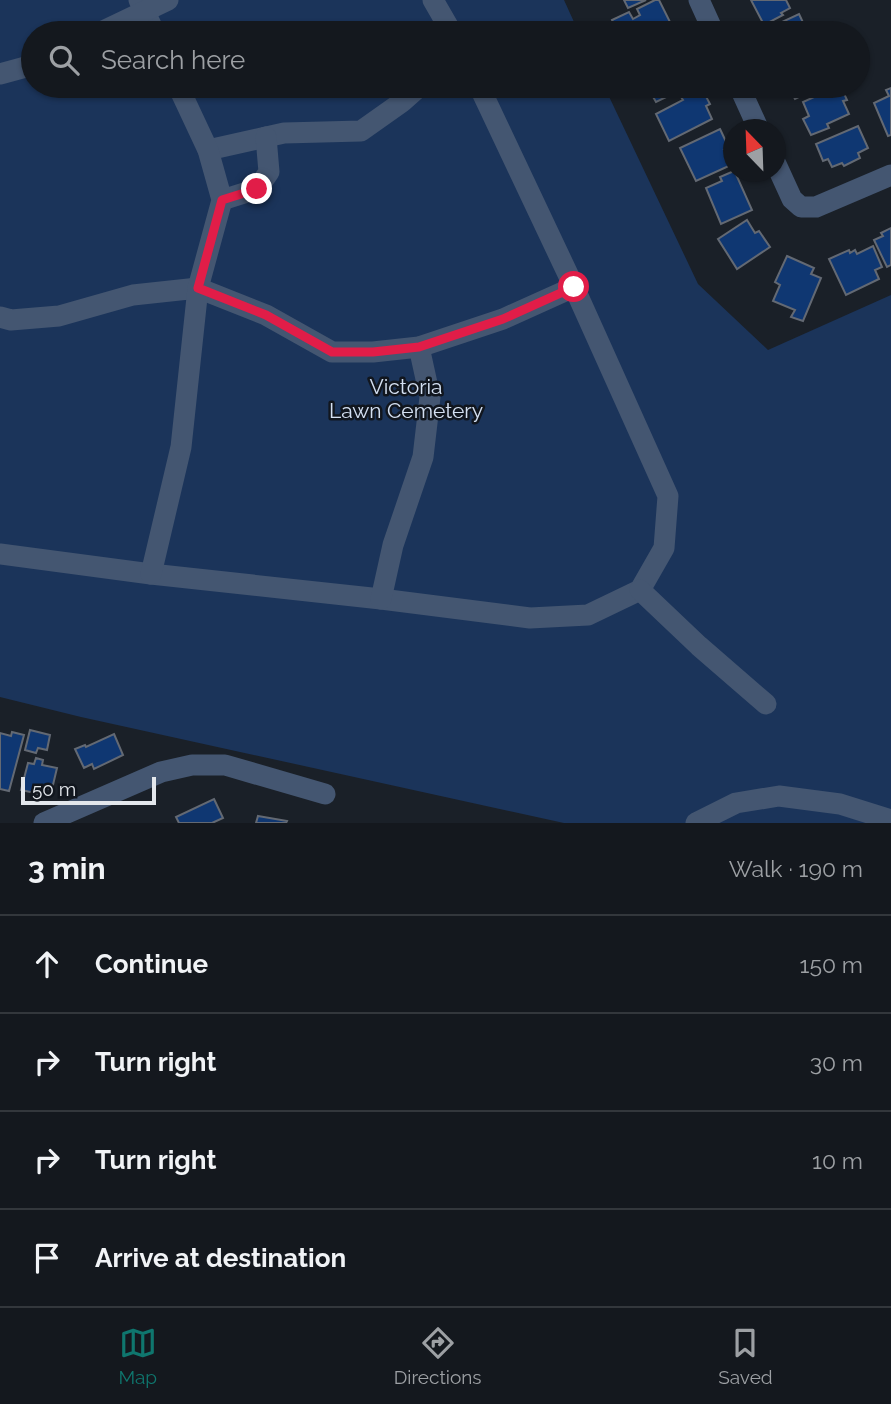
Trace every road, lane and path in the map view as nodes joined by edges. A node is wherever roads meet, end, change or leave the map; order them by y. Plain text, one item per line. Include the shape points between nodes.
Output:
1 (168, 0) edge
2 (433, 0) edge
3 (699, 0) edge
4 (141, 6) edge
5 (118, 21) edge
6 (445, 21) edge
7 (709, 21) edge
8 (21, 68) edge
9 (0, 74) edge
10 (184, 98) edge
11 (406, 98) edge
12 (485, 98) edge
13 (744, 98) edge
14 (754, 119) edge
15 (266, 137) junction
16 (208, 150) junction
17 (891, 175) edge
18 (784, 182) edge
19 (222, 200) junction
20 (574, 287) junction
21 (198, 288) junction
22 (0, 317) edge
23 (419, 347) junction
24 (0, 554) edge
25 (151, 574) junction
26 (640, 590) junction
27 (381, 599) junction
28 (766, 704) dead end
29 (325, 794) dead end
30 (891, 820) edge
31 (44, 823) edge
32 (696, 823) edge

1 - 4 street
2 - 6 street
3 - 7 street
4 - 5 street
8 - 9 street
10 - 16 street
11 - 15 street via 361,131
12 - 20 street
13 - 14 street
15 - 16 street
15 - 19 street via 269,172 257,189
16 - 19 street
17 - 18 street via 816,207 801,207
19 - 21 street
20 - 23 street via 503,319
20 - 26 street via 668,496 664,548
21 - 22 street via 133,295 60,316
21 - 23 street via 266,315 332,352
21 - 25 street via 181,447
23 - 27 street via 430,397 423,457 393,545
24 - 25 street
25 - 27 street
26 - 27 street via 588,615 530,618
26 - 28 street
29 - 31 street via 225,765 192,765 161,772
30 - 32 street via 840,804 779,796 736,803

